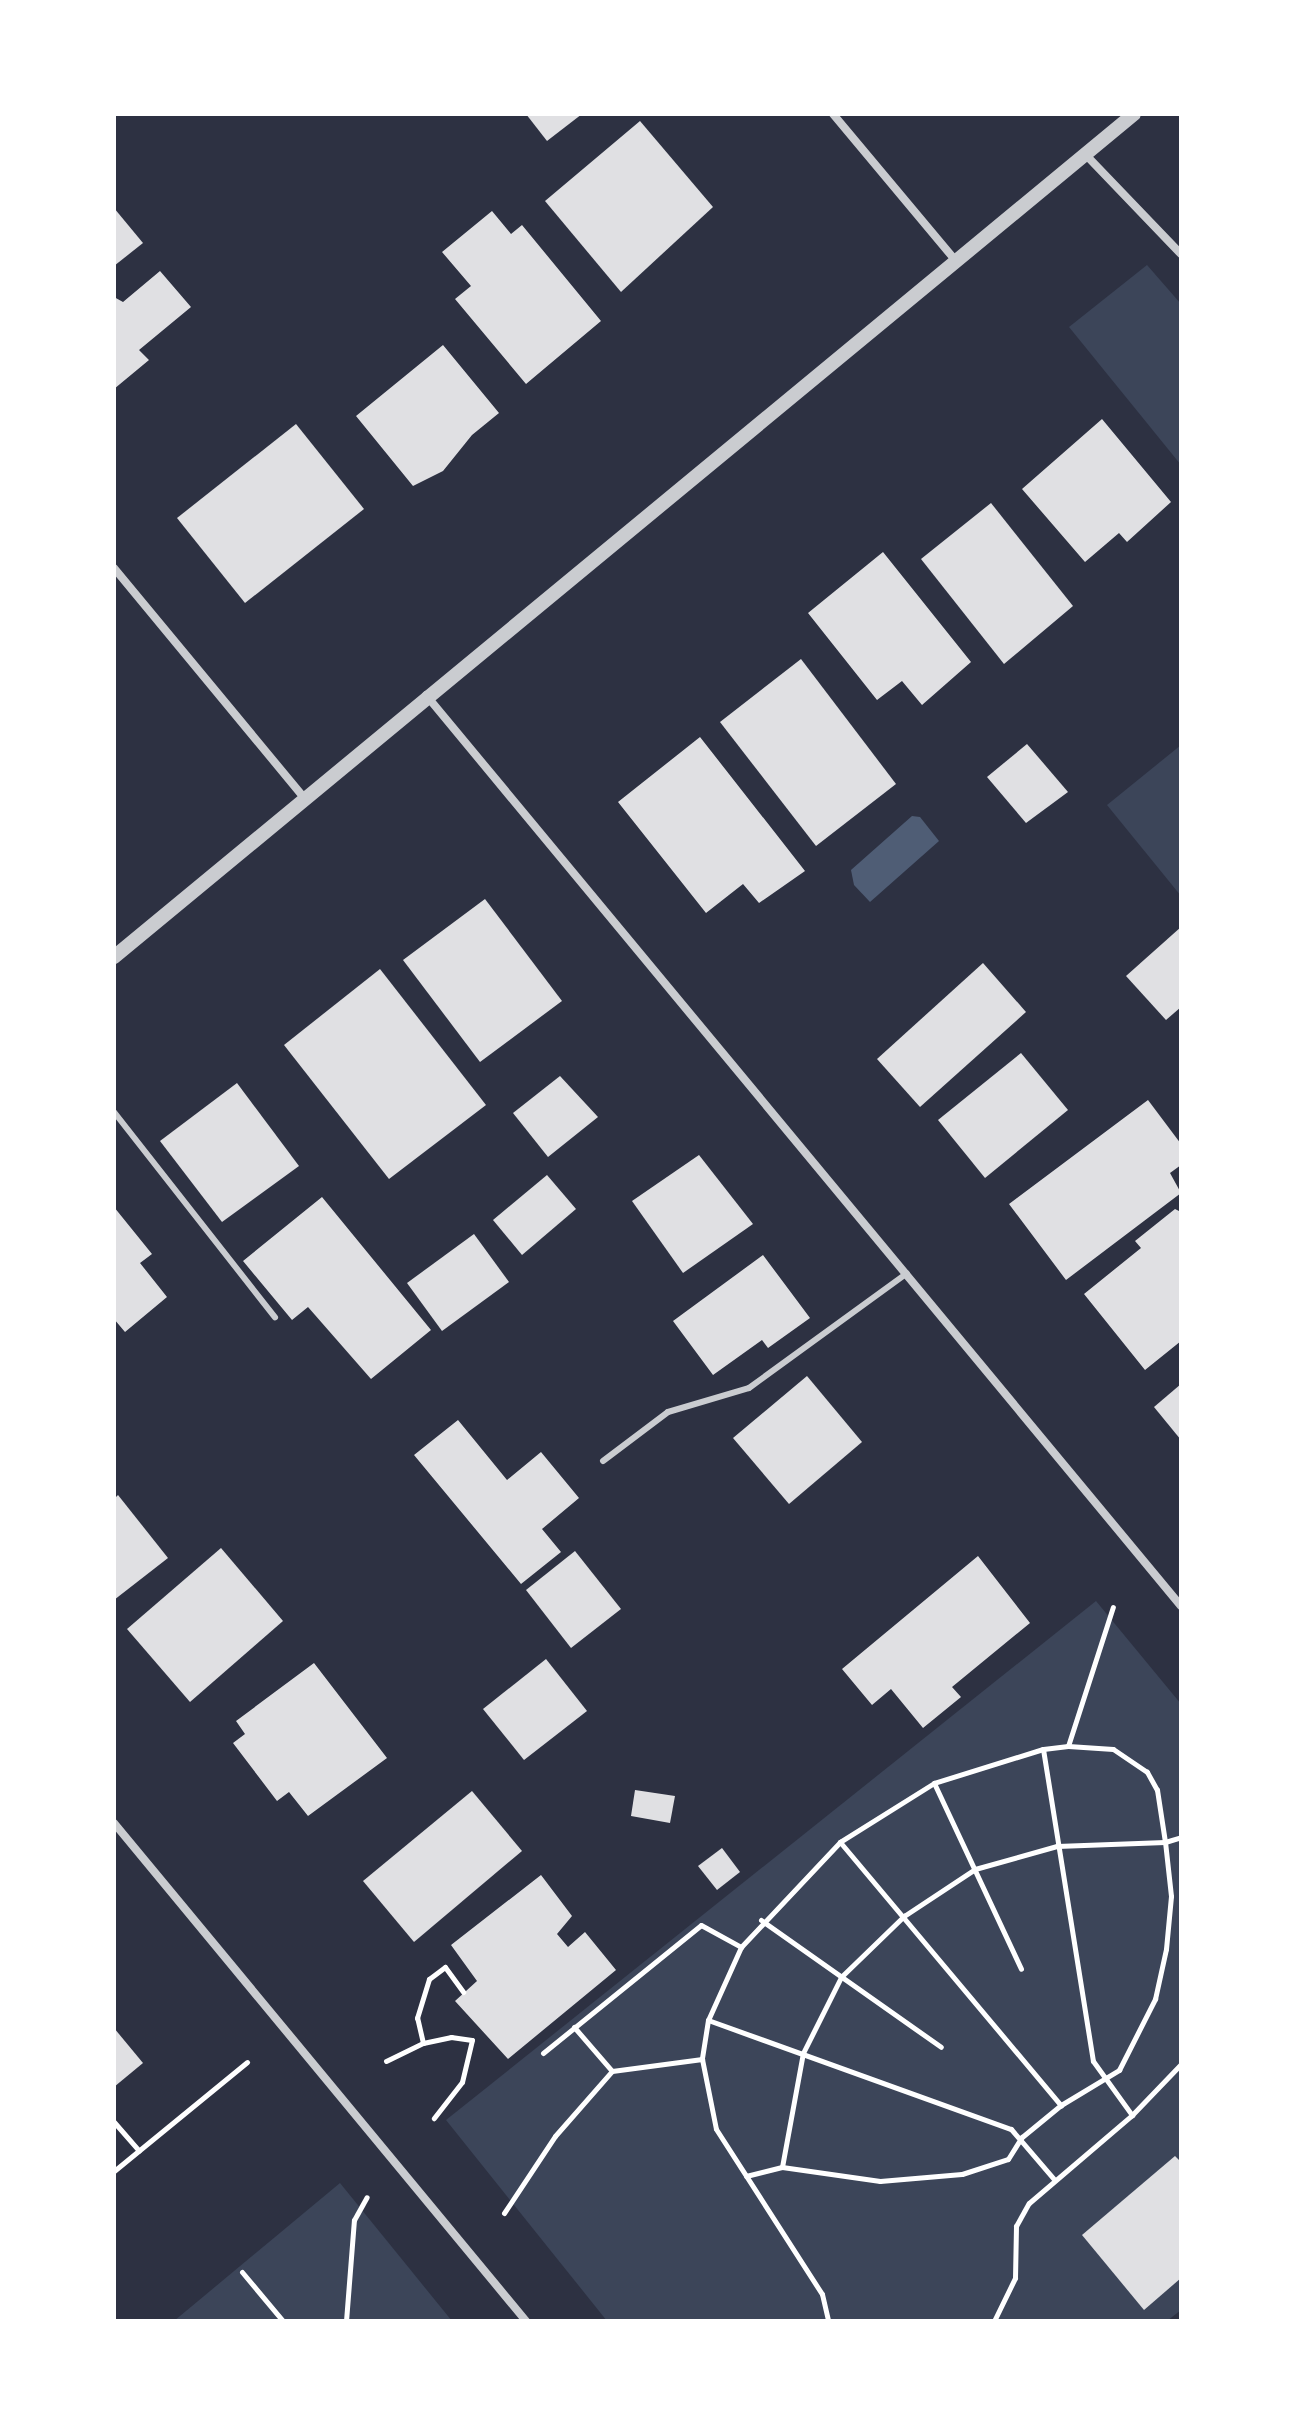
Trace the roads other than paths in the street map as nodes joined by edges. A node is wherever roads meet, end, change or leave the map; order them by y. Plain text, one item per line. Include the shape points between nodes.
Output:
1 (833, 114) edge
2 (1134, 114) edge
3 (1085, 154) junction
4 (1181, 254) edge
5 (956, 261) junction
6 (114, 568) edge
7 (426, 695) junction
8 (304, 798) junction
9 (114, 957) edge
10 (114, 1112) edge
11 (907, 1273) junction
12 (275, 1317) dead end
13 (603, 1461) dead end
14 (1181, 1606) edge
15 (114, 1823) edge
16 (526, 2321) edge

1 - 5 street
2 - 3 street
3 - 4 street
3 - 5 street
5 - 7 street
6 - 8 street
7 - 8 street
7 - 11 street
8 - 9 street
10 - 12 lane
11 - 13 lane via 749,1388 668,1412
11 - 14 street
15 - 16 street

